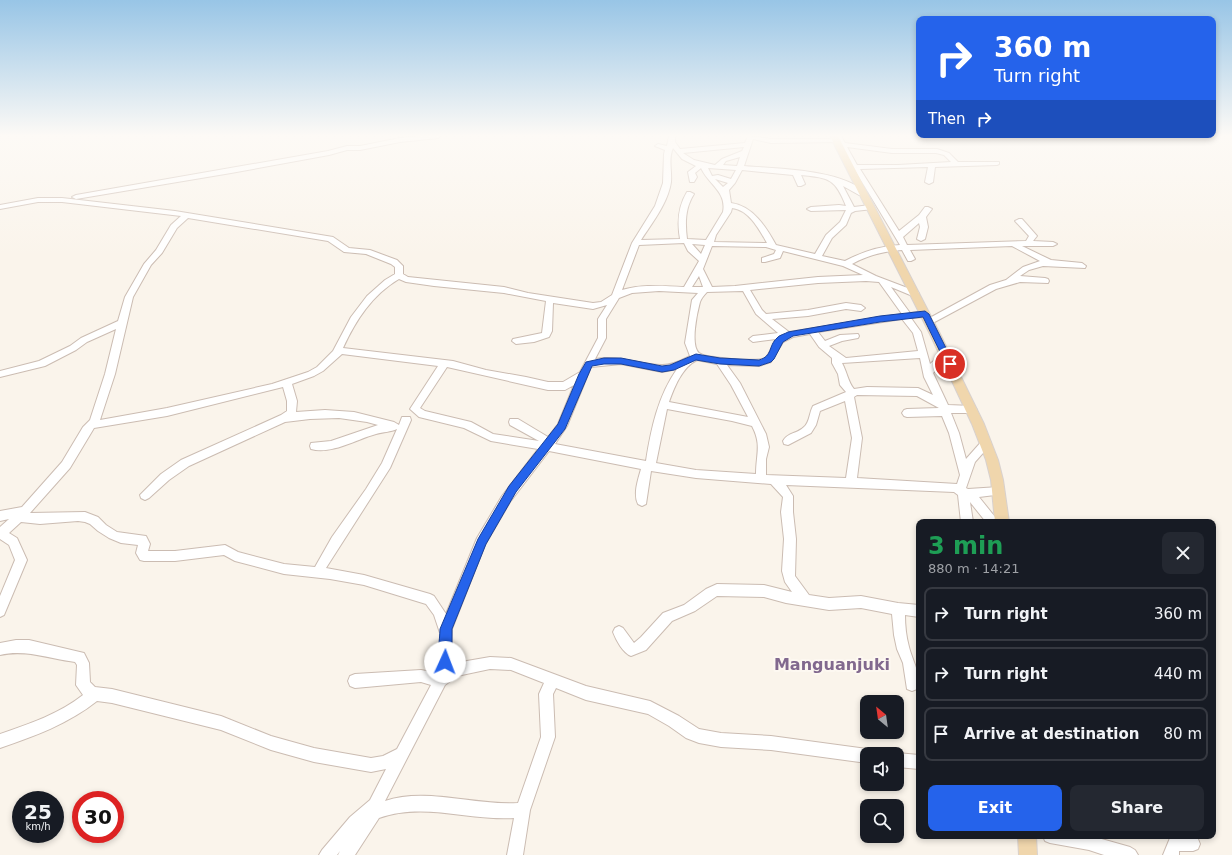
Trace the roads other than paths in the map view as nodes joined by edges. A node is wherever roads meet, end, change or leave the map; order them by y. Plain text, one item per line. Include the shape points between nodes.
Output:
1 (203, 176) edge
2 (667, 176) edge
3 (693, 176) edge
4 (737, 176) edge
5 (797, 176) edge
6 (822, 176) edge
7 (854, 176) edge
8 (860, 176) edge
9 (930, 176) edge
10 (710, 178) joint
11 (692, 180) dead end
12 (836, 181) junction
13 (733, 182) junction
14 (929, 182) dead end
15 (801, 184) dead end
16 (725, 193) junction
17 (862, 193) junction
18 (690, 194) dead end
19 (62, 200) junction
20 (727, 205) junction
21 (0, 207) edge
22 (870, 207) junction
23 (852, 208) junction
24 (811, 209) dead end
25 (928, 210) dead end
26 (186, 215) junction
27 (922, 217) junction
28 (1020, 221) dead end
29 (892, 227) junction
30 (906, 229) junction
31 (899, 237) junction
32 (921, 239) dead end
33 (685, 241) junction
34 (636, 242) junction
35 (1026, 243) junction
36 (709, 244) junction
37 (1011, 244) junction
38 (1053, 244) dead end
39 (776, 248) junction
40 (891, 248) junction
41 (905, 248) junction
42 (817, 257) junction
43 (911, 259) dead end
44 (703, 260) junction
45 (765, 260) dead end
46 (1048, 262) junction
47 (846, 264) junction
48 (1082, 266) dead end
49 (699, 269) junction
50 (399, 275) junction
51 (878, 279) junction
52 (691, 280) junction
53 (1045, 281) dead end
54 (1008, 282) junction
55 (667, 288) junction
56 (745, 288) junction
57 (707, 289) junction
58 (688, 290) junction
59 (915, 294) junction
60 (697, 298) junction
61 (551, 299) junction
62 (613, 299) junction
63 (895, 300) junction
64 (861, 308) dead end
65 (917, 316) junction
66 (764, 317) junction
67 (880, 319) junction
68 (122, 323) junction
69 (813, 331) junction
70 (787, 335) junction
71 (855, 336) dead end
72 (753, 339) dead end
73 (516, 340) dead end
74 (824, 345) junction
75 (337, 352) junction
76 (923, 354) junction
77 (946, 356) junction
78 (699, 357) junction
79 (836, 357) junction
80 (720, 361) junction
81 (686, 362) junction
82 (445, 363) junction
83 (589, 364) junction
84 (0, 374) edge
85 (583, 374) junction
86 (929, 376) junction
87 (286, 382) junction
88 (910, 392) junction
89 (851, 394) junction
90 (664, 405) junction
91 (944, 409) junction
92 (416, 410) junction
93 (972, 410) junction
94 (907, 413) dead end
95 (284, 418) junction
96 (406, 420) junction
97 (514, 422) dead end
98 (755, 423) junction
99 (92, 425) junction
100 (392, 427) junction
101 (788, 441) dead end
102 (986, 444) junction
103 (547, 445) junction
104 (315, 446) dead end
105 (648, 466) junction
106 (965, 475) junction
107 (761, 479) junction
108 (774, 480) junction
109 (851, 482) junction
110 (963, 491) junction
111 (999, 491) junction
112 (145, 495) dead end
113 (642, 501) dead end
114 (22, 514) junction
115 (0, 516) edge
116 (967, 519) edge
117 (990, 519) edge
118 (1002, 519) edge
119 (1, 533) edge
120 (318, 572) junction
121 (805, 600) junction
122 (898, 610) junction
123 (0, 611) edge
124 (916, 611) edge
125 (619, 632) dead end
126 (446, 633) junction
127 (0, 649) edge
128 (440, 680) junction
129 (355, 681) dead end
130 (555, 681) junction
131 (912, 684) dead end
132 (95, 694) junction
133 (0, 741) edge
134 (403, 753) junction
135 (860, 755) edge
136 (904, 761) edge
137 (916, 762) edge
138 (375, 808) junction
139 (523, 810) junction
140 (1027, 839) edge
141 (1067, 839) edge
142 (1193, 844) dead end
143 (327, 855) edge
144 (346, 855) edge
145 (515, 855) edge
146 (1028, 855) edge
147 (1130, 855) edge
148 (1171, 855) edge

1 - 19 street
2 - 34 street via 665,190 653,218
3 - 11 street
4 - 13 street
5 - 15 street
6 - 12 street
7 - 17 main road
8 - 29 street
9 - 14 street
10 - 13 street via 718,177
10 - 16 street
12 - 17 street
12 - 23 street
13 - 16 street via 726,188
16 - 20 street
17 - 22 main road
18 - 33 street via 681,224
19 - 21 street via 38,200
19 - 26 street
20 - 36 street via 727,212
20 - 39 street via 741,206 750,212
22 - 23 street
22 - 40 main road
23 - 24 street
23 - 42 street
25 - 27 street
26 - 50 street via 330,239 347,250 367,252 394,262 399,266
26 - 68 street via 174,227 140,275 129,297
27 - 30 street
27 - 32 street via 924,227
28 - 35 street via 1033,236 1030,242
29 - 30 street
29 - 31 street
30 - 31 street
31 - 41 street
33 - 34 street
33 - 36 street
33 - 44 street
34 - 62 street
35 - 37 street
35 - 38 street
36 - 39 street via 758,244
36 - 44 street
37 - 41 street
37 - 46 street via 1028,250
39 - 42 street
39 - 45 street via 777,256
40 - 41 street
40 - 47 street via 864,254
40 - 59 main road
41 - 43 street
42 - 47 street
44 - 49 street
46 - 48 street
46 - 54 street via 1021,271
47 - 51 street
49 - 52 street
49 - 57 street
50 - 61 street via 406,279 504,290
50 - 75 street via 380,287 366,304 348,329
51 - 56 street via 818,280
51 - 59 street
51 - 63 street
52 - 55 street via 677,287
52 - 58 street
53 - 54 street via 1020,279
54 - 65 street via 980,293 956,308
55 - 58 street
55 - 62 street via 632,290
56 - 57 street
56 - 66 street
57 - 58 street
57 - 60 street
58 - 60 street
59 - 65 main road
60 - 78 street via 690,344 694,354
61 - 62 street via 593,306
61 - 73 street via 548,304 549,321 546,335
62 - 83 street via 602,319 603,334
63 - 65 street
63 - 67 street via 893,308
64 - 66 street via 846,306
65 - 67 street
65 - 76 street via 917,332
65 - 77 main road
66 - 70 street
67 - 69 street
68 - 84 street via 84,340 42,364
68 - 99 street via 101,405
69 - 70 street
69 - 74 street
70 - 72 street
70 - 80 street via 780,340 768,360 759,363
71 - 74 street via 840,338
74 - 79 street
75 - 82 street via 348,351
75 - 87 street via 316,372
76 - 79 street via 851,362
76 - 86 street
77 - 86 street
77 - 93 main road
78 - 80 street
78 - 81 street
79 - 89 street via 845,385
80 - 98 street via 738,388
81 - 83 street via 662,369 621,361
81 - 90 street via 671,384
82 - 85 street via 548,386 565,386
82 - 92 street
83 - 85 street
85 - 103 street via 562,426
86 - 88 street via 926,386
86 - 91 street
87 - 95 street via 293,406 291,413
87 - 99 street via 221,400 118,422
88 - 89 street via 867,390
88 - 91 street via 924,394
89 - 101 street via 816,409 814,420 808,429
89 - 109 street via 850,407 857,438
90 - 98 street
90 - 105 street
91 - 93 street
91 - 94 street
91 - 106 street via 954,433
92 - 96 street
92 - 103 street via 422,414 471,426 491,437
93 - 102 main road
95 - 100 street via 301,414 348,416 377,420
95 - 112 street via 185,463
96 - 100 street
96 - 120 street via 386,465
97 - 103 street
98 - 107 street via 763,440
99 - 114 street via 66,465
100 - 104 street via 331,445
102 - 106 street via 972,460
102 - 111 main road
103 - 105 street
103 - 126 street via 506,499 481,542 460,590
105 - 107 street via 711,476
105 - 113 street via 642,487
106 - 110 street
107 - 108 street
108 - 109 street
108 - 121 street via 788,496 789,578
109 - 110 street via 951,487
110 - 111 street
110 - 116 street
110 - 117 street via 973,498
111 - 118 main road
114 - 115 street
114 - 119 street
114 - 120 street via 40,519 78,516 90,518 114,535 142,540 144,556 175,556 224,550 235,556 284,568
119 - 123 street via 13,542 21,560
120 - 126 street via 364,580 430,600
121 - 122 street via 834,604 866,603
121 - 125 street via 764,591 718,590 690,608 666,618 644,643 635,649 630,650
122 - 124 street
122 - 131 street via 900,635 909,662
126 - 128 street via 445,662
127 - 132 street via 24,645 79,657 83,663 83,685
128 - 129 street via 421,676
128 - 130 street via 467,667 504,663
128 - 134 street
130 - 135 street via 586,693 650,708 699,736
130 - 139 street via 550,684 546,694 548,736
132 - 133 street via 61,718
132 - 134 street via 222,723 272,743 348,762 371,765
134 - 138 street
136 - 137 street
138 - 139 street via 404,804 496,811
138 - 143 street via 355,822
138 - 144 street
139 - 145 street
140 - 146 main road
141 - 147 street
142 - 148 street via 1175,843

